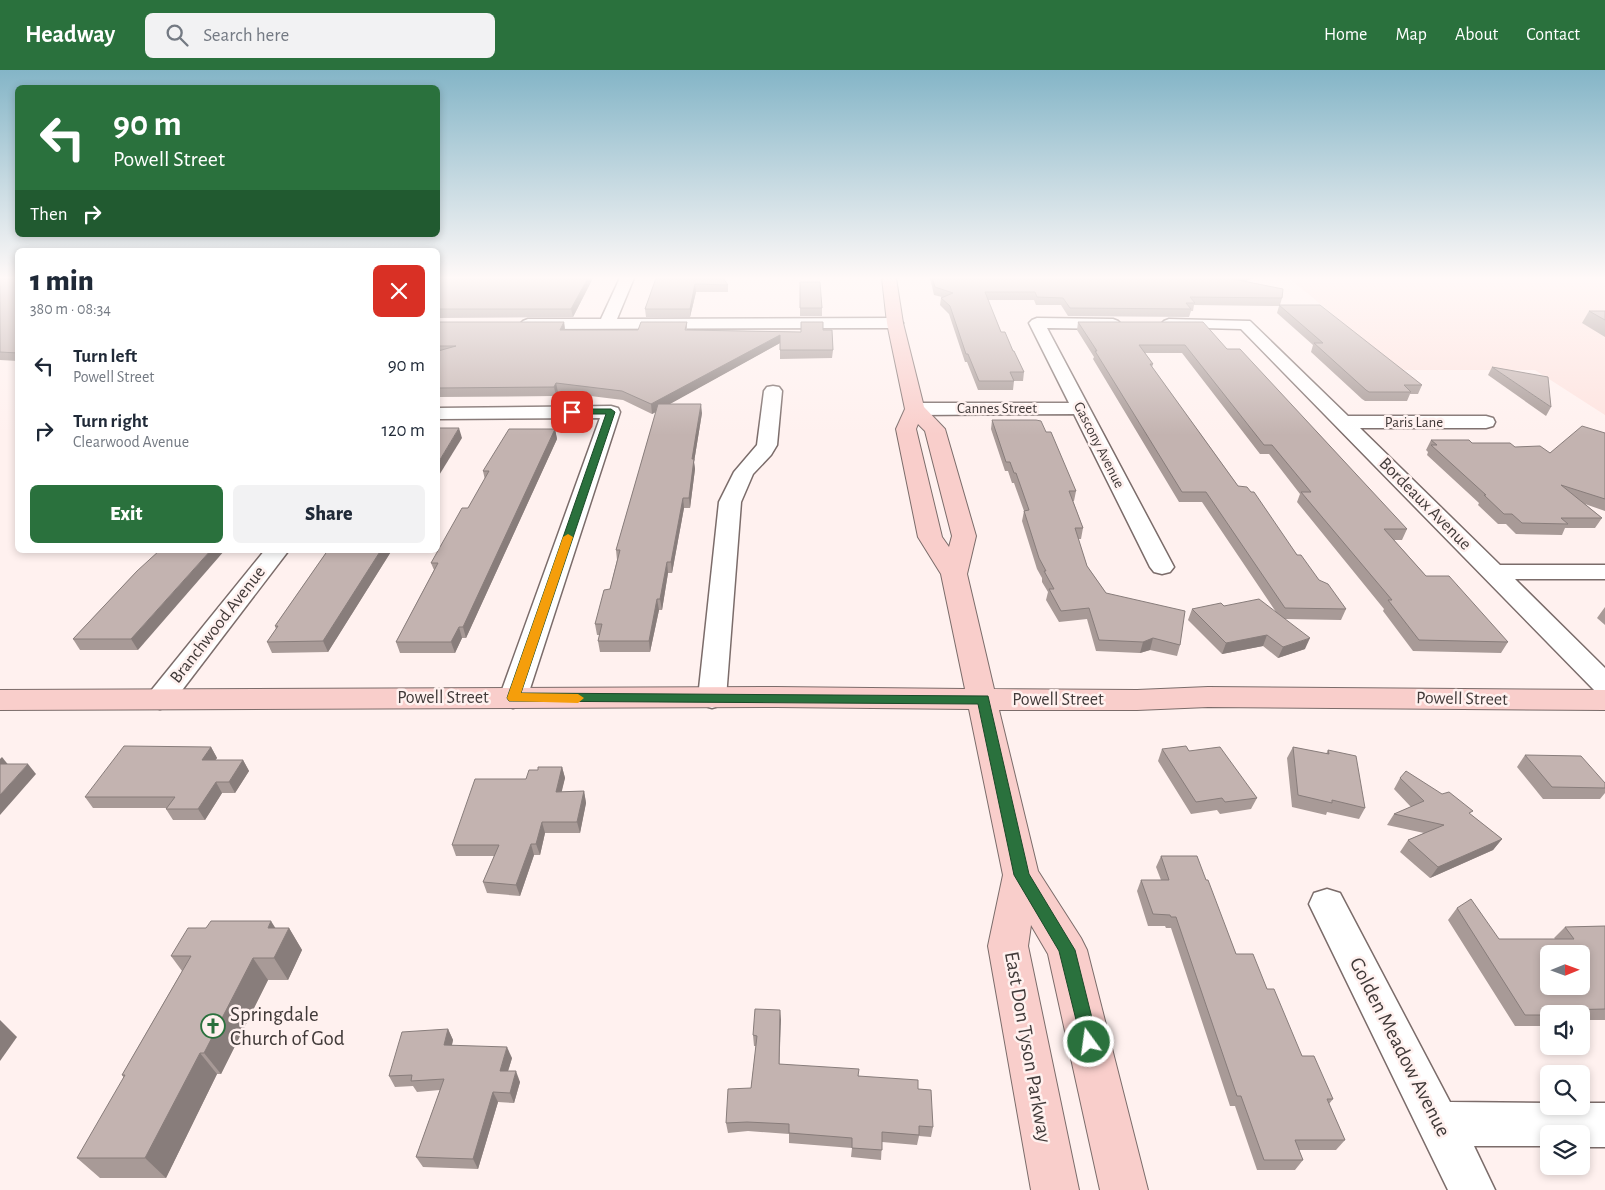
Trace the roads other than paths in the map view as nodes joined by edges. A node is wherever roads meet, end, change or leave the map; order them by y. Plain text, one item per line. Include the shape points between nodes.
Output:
1 (898, 330) edge
2 (1041, 330) edge
3 (1251, 330) edge
4 (773, 391) dead end
5 (915, 408) junction
6 (1079, 408) junction
7 (440, 413) edge
8 (1342, 422) junction
9 (1486, 422) dead end
10 (275, 553) edge
11 (1162, 566) dead end
12 (1493, 572) junction
13 (1605, 572) edge
14 (954, 574) junction
15 (1605, 684) edge
16 (513, 698) junction
17 (712, 698) junction
18 (160, 699) junction
19 (0, 700) edge
20 (984, 700) junction
21 (1605, 700) edge
22 (1022, 875) junction
23 (1328, 904) dead end
24 (1439, 1124) junction
25 (1605, 1125) edge
26 (1055, 1190) edge
27 (1124, 1190) edge
28 (1472, 1190) edge

1 - 5 main road, East Don Tyson Parkway
2 - 6 street, Gascony Avenue
3 - 8 street, Bordeaux Avenue
4 - 17 street via 767,445 744,472 730,502
5 - 6 street, Cannes Street
5 - 14 main road, East Don Tyson Parkway via 906,429 930,537
5 - 14 main road, East Don Tyson Parkway via 935,430 964,536
6 - 11 street, Gascony Avenue
7 - 16 street via 611,412
8 - 9 street, Paris Lane
8 - 12 street, Bordeaux Avenue
10 - 18 street, Branchwood Avenue
12 - 13 street
12 - 15 street, Bordeaux Avenue
14 - 20 main road, East Don Tyson Parkway
16 - 17 main road, Powell Street
16 - 18 main road, Powell Street
17 - 20 main road, Powell Street
18 - 19 main road, Powell Street
20 - 21 main road, Powell Street via 1208,697
20 - 22 main road, East Don Tyson Parkway
22 - 26 main road, East Don Tyson Parkway via 1008,946
22 - 27 main road, East Don Tyson Parkway via 1067,950
23 - 24 street, Golden Meadow Avenue
24 - 25 street
24 - 28 street, Golden Meadow Avenue

